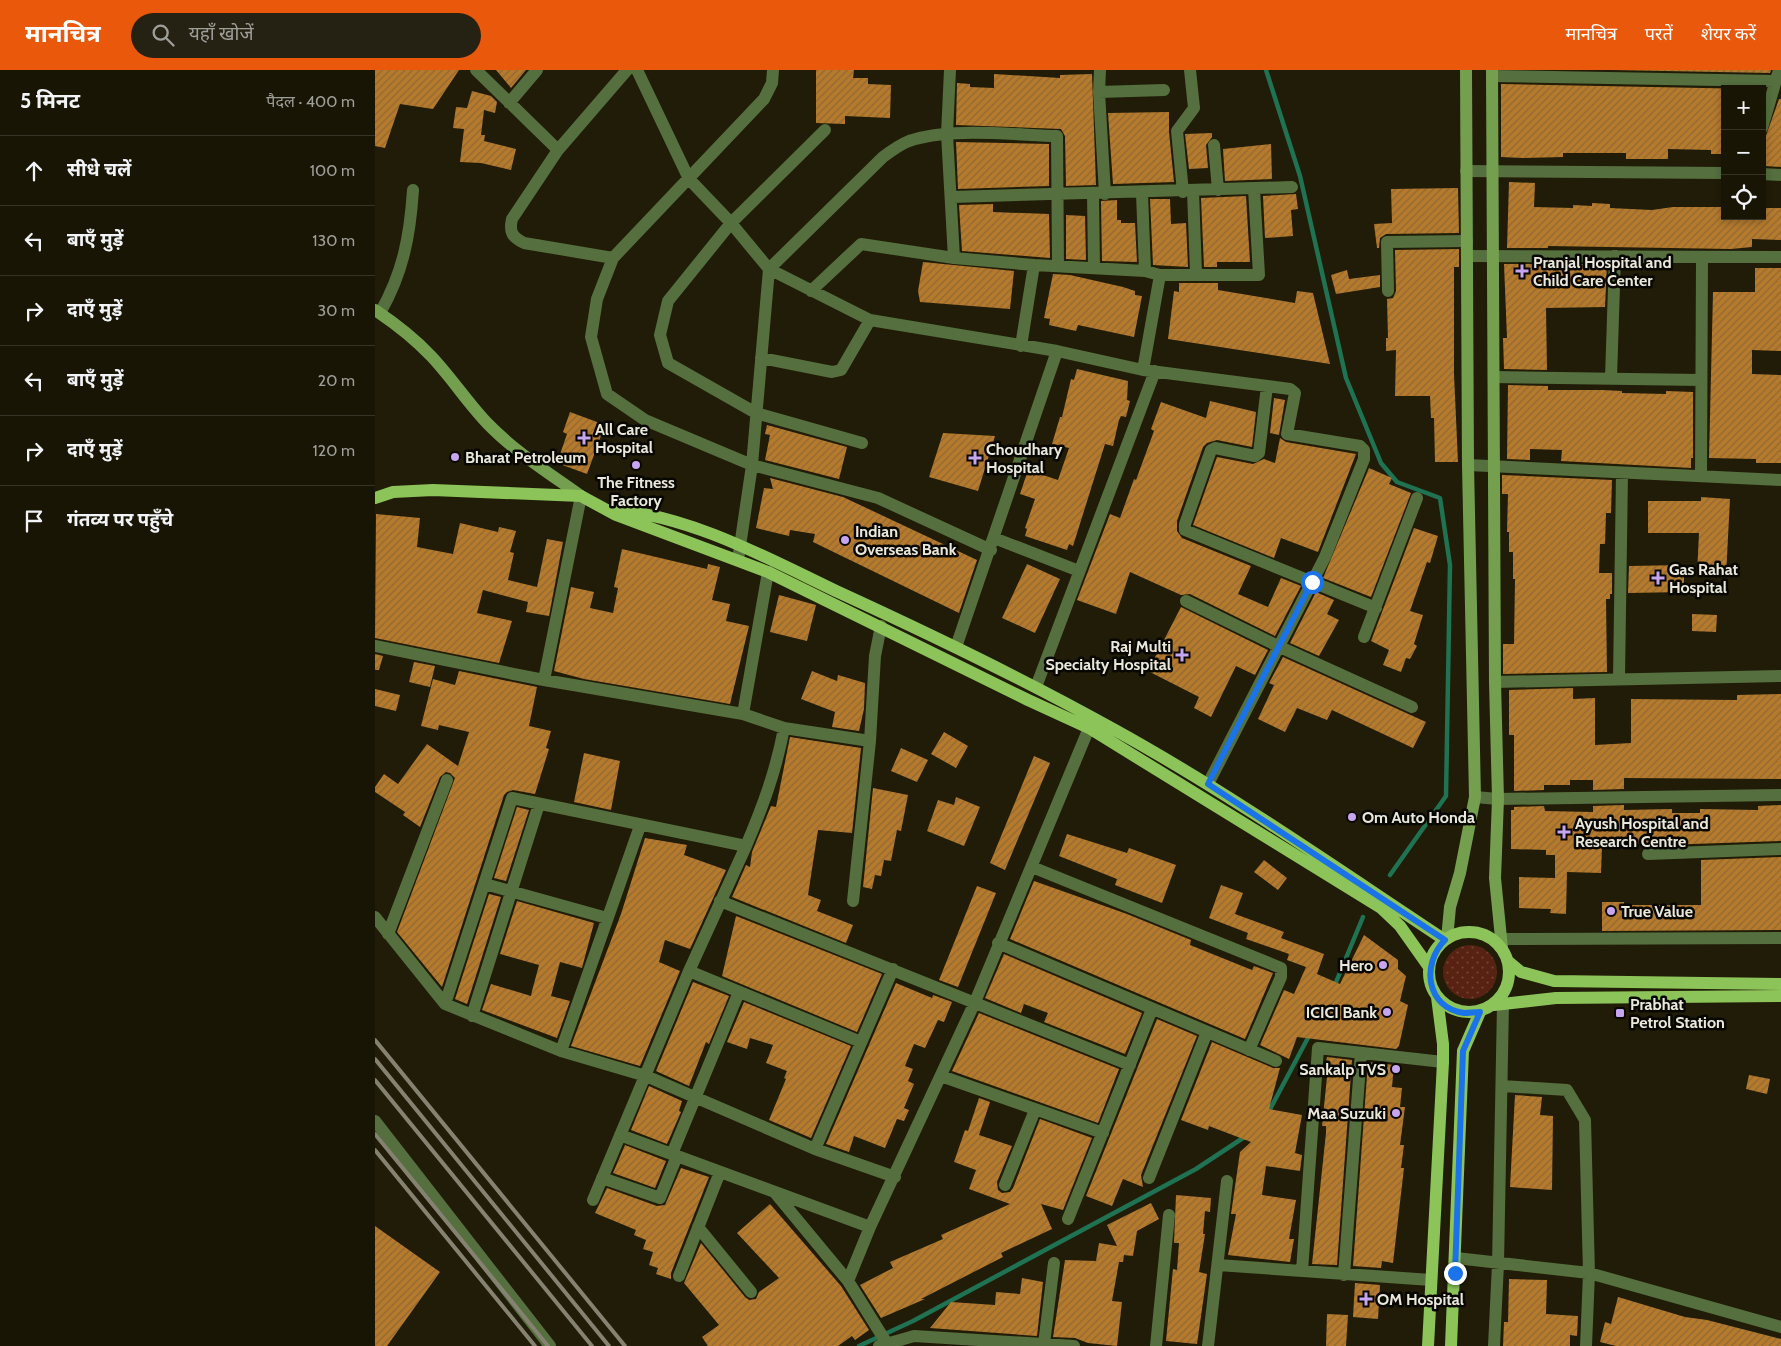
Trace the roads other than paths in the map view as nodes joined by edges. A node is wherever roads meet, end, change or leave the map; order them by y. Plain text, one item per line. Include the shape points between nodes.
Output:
1 (476, 70) edge
2 (537, 70) edge
3 (627, 70) edge
4 (637, 70) edge
5 (773, 70) edge
6 (950, 70) edge
7 (1101, 70) edge
8 (1190, 70) edge
9 (1466, 70) edge
10 (1492, 73) edge
11 (1588, 74) edge
12 (1777, 76) edge
13 (1164, 90) dead end
14 (1099, 92) junction
15 (509, 103) junction
16 (1766, 114) edge
17 (825, 130) dead end
18 (947, 134) junction
19 (1214, 144) dead end
20 (558, 150) junction
21 (1466, 171) junction
22 (1492, 171) junction
23 (1721, 173) edge
24 (1766, 174) edge
25 (1781, 175) edge
26 (689, 179) junction
27 (1292, 188) dead end
28 (1254, 189) junction
29 (413, 190) dead end
30 (1218, 190) junction
31 (1188, 191) junction
32 (1142, 193) junction
33 (1099, 194) junction
34 (1058, 195) junction
35 (952, 197) junction
36 (731, 223) junction
37 (1467, 241) junction
38 (1494, 255) junction
39 (1467, 256) junction
40 (1615, 256) junction
41 (1702, 257) junction
42 (1781, 257) edge
43 (613, 258) junction
44 (954, 258) junction
45 (1034, 265) junction
46 (1058, 266) junction
47 (1094, 267) junction
48 (769, 269) junction
49 (1145, 271) junction
50 (1196, 273) junction
51 (1160, 275) junction
52 (811, 291) junction
53 (1388, 291) dead end
54 (377, 312) edge
55 (870, 320) junction
56 (1021, 346) junction
57 (1057, 351) junction
58 (761, 358) junction
59 (1149, 371) junction
60 (1494, 377) junction
61 (1611, 378) junction
62 (1701, 380) junction
63 (1267, 386) junction
64 (756, 413) junction
65 (862, 443) dead end
66 (753, 465) junction
67 (1468, 465) junction
68 (1494, 466) junction
69 (1622, 473) junction
70 (1701, 476) junction
71 (1781, 480) edge
72 (581, 496) junction
73 (375, 498) edge
74 (1417, 498) dead end
75 (993, 544) junction
76 (739, 553) junction
77 (1079, 571) junction
78 (768, 572) junction
79 (1312, 582) junction
80 (1186, 601) dead end
81 (1376, 608) junction
82 (881, 626) junction
83 (1364, 637) dead end
84 (375, 646) edge
85 (956, 647) junction
86 (1280, 647) junction
87 (1781, 676) edge
88 (1619, 679) junction
89 (545, 680) junction
90 (1495, 682) junction
91 (1037, 688) junction
92 (1412, 707) dead end
93 (743, 714) junction
94 (1093, 724) junction
95 (784, 728) junction
96 (870, 741) junction
97 (447, 780) dead end
98 (1208, 784) junction
99 (1781, 795) edge
100 (1475, 797) junction
101 (1498, 799) junction
102 (539, 804) junction
103 (639, 826) junction
104 (746, 846) junction
105 (1781, 850) edge
106 (1648, 854) dead end
107 (1031, 867) junction
108 (485, 884) junction
109 (511, 891) junction
110 (720, 901) junction
111 (853, 901) dead end
112 (375, 917) edge
113 (607, 918) junction
114 (388, 934) junction
115 (1781, 938) edge
116 (1446, 940) junction
117 (999, 943) junction
118 (1501, 943) junction
119 (1509, 962) junction
120 (1429, 967) junction
121 (893, 970) junction
122 (689, 971) junction
123 (1781, 984) edge
124 (739, 992) junction
125 (1781, 996) edge
126 (1437, 997) junction
127 (975, 1002) junction
128 (445, 1004) junction
129 (1499, 1004) junction
130 (1152, 1009) junction
131 (1480, 1012) junction
132 (472, 1016) junction
133 (1207, 1032) junction
134 (861, 1042) junction
135 (1249, 1050) junction
136 (561, 1051) junction
137 (1361, 1053) junction
138 (1276, 1060) dead end
139 (1443, 1062) junction
140 (1130, 1065) junction
141 (646, 1076) junction
142 (941, 1076) junction
143 (1501, 1086) junction
144 (696, 1096) junction
145 (1035, 1110) junction
146 (375, 1121) edge
147 (1103, 1133) junction
148 (621, 1135) junction
149 (815, 1149) junction
150 (674, 1155) junction
151 (720, 1172) junction
152 (602, 1178) junction
153 (895, 1178) junction
154 (1149, 1178) dead end
155 (1227, 1180) dead end
156 (1005, 1186) dead end
157 (775, 1192) junction
158 (593, 1200) dead end
159 (1169, 1215) dead end
160 (1068, 1219) dead end
161 (698, 1227) junction
162 (870, 1227) junction
163 (1456, 1258) junction
164 (1055, 1263) dead end
165 (1499, 1264) junction
166 (1218, 1265) junction
167 (1303, 1271) junction
168 (1589, 1273) junction
169 (1344, 1275) junction
170 (679, 1276) dead end
171 (1431, 1280) junction
172 (848, 1281) junction
173 (751, 1292) dead end
174 (1781, 1327) edge
175 (881, 1339) edge
176 (1044, 1344) junction
177 (550, 1346) edge
178 (1074, 1346) edge
179 (1157, 1346) edge
180 (1209, 1346) edge
181 (1428, 1346) edge
182 (1451, 1346) edge
183 (1494, 1346) edge
184 (1586, 1346) edge

1 - 15 street
2 - 15 street
3 - 20 street
4 - 26 street
5 - 26 street via 772,83 764,100
6 - 18 street
7 - 14 street
8 - 31 street via 1193,108 1177,131
9 - 21 main road
10 - 11 street
10 - 22 main road
11 - 12 street
12 - 16 street
13 - 14 street
14 - 33 street
15 - 20 street
17 - 36 street
18 - 34 street via 1057,136
18 - 35 street
18 - 48 street via 911,140 896,147
19 - 30 street
20 - 43 street via 512,219 510,230 514,238 524,243
21 - 22 street
21 - 37 main road
22 - 23 street
22 - 38 main road
24 - 25 street
26 - 36 street
26 - 43 street
27 - 28 street
28 - 30 street
28 - 50 street via 1259,275
29 - 54 street via 404,255 394,288
30 - 31 street
31 - 32 street
31 - 50 street
32 - 33 street
32 - 49 street
33 - 34 street
33 - 47 street
34 - 35 street
34 - 46 street
35 - 44 street
36 - 48 street
36 - 64 street via 668,301 659,335 668,363
37 - 39 main road
37 - 53 street via 1387,242
38 - 39 street
38 - 40 street
38 - 60 main road
39 - 67 main road
40 - 41 street
40 - 61 street
41 - 42 street
41 - 62 street
43 - 66 street via 597,299 591,336 607,394 645,420
44 - 45 street
44 - 52 street via 861,244
45 - 46 street
45 - 56 street
46 - 47 street
47 - 49 street
48 - 52 street
48 - 58 street
49 - 51 street
50 - 51 street
51 - 59 street
52 - 55 street
54 - 72 main road via 408,333 433,358 489,425
55 - 56 street
55 - 58 street via 841,370 832,372
56 - 57 street
57 - 59 street
57 - 75 street
58 - 64 street
59 - 63 street
59 - 77 street
60 - 61 street
60 - 68 main road
61 - 62 street
62 - 70 street
63 - 79 street via 1290,389 1295,394 1287,434 1360,446 1364,450 1364,460
63 - 79 street via 1258,455 1213,449 1184,527
64 - 65 street
64 - 66 street
66 - 75 street via 878,498
66 - 76 street
67 - 68 street
67 - 100 main road
68 - 69 street
68 - 90 main road
69 - 70 street
69 - 88 street
70 - 71 street
72 - 73 main road via 433,490 393,492
72 - 76 main road via 604,508
72 - 89 street
74 - 81 street
75 - 77 street
75 - 85 street
76 - 78 main road
76 - 85 main road
77 - 91 street
78 - 82 main road
78 - 93 street
79 - 81 street
79 - 86 street
80 - 86 street
81 - 83 street
82 - 94 main road via 1028,700
82 - 96 street via 875,656
84 - 89 street
85 - 91 main road
86 - 92 street
86 - 98 street
87 - 88 street
88 - 90 street
89 - 93 street
90 - 101 main road
91 - 94 main road
93 - 95 street
94 - 98 main road
94 - 107 street
94 - 120 main road via 1381,908 1400,926
95 - 96 street
95 - 104 street via 777,766
96 - 111 street
97 - 114 street
98 - 116 main road
99 - 101 street
100 - 101 street
100 - 116 main road via 1450,906
101 - 118 main road via 1495,878
102 - 103 street
102 - 108 street via 512,798
102 - 109 street
103 - 104 street
103 - 113 street
104 - 110 street
105 - 106 street
107 - 117 street
107 - 135 street via 1281,968 1281,977
108 - 109 street
108 - 128 street
109 - 113 street
109 - 132 street
110 - 121 street
110 - 122 street
112 - 114 street
113 - 136 street
114 - 128 street
115 - 118 street
116 - 118 main road via 1459,933 1481,934
116 - 120 main road via 1434,952
117 - 127 street
117 - 130 street
118 - 119 main road
119 - 123 main road via 1521,972 1554,980
119 - 129 main road via 1510,978
120 - 126 main road via 1430,982
121 - 127 street
121 - 134 street
122 - 124 street
122 - 141 street
124 - 134 street
124 - 144 street
125 - 129 main road via 1556,998
126 - 131 main road via 1449,1008 1464,1013
126 - 139 main road
127 - 140 street
127 - 142 street
128 - 132 street
129 - 131 main road
129 - 143 street
130 - 133 street
130 - 140 street
131 - 163 main road via 1463,1051
132 - 136 street
133 - 135 street
133 - 154 street
134 - 149 street
135 - 138 street
136 - 141 street
137 - 139 street
137 - 167 street via 1318,1048
137 - 169 street
139 - 171 main road
140 - 147 street
141 - 144 street
141 - 148 street
142 - 145 street
142 - 153 street
143 - 165 street
143 - 168 street via 1567,1090 1585,1120
144 - 149 street
144 - 150 street
145 - 147 street
145 - 156 street
146 - 177 street
147 - 160 street
148 - 150 street
148 - 152 street
149 - 153 street
150 - 151 street
150 - 152 street via 660,1198
151 - 157 street
151 - 161 street
152 - 158 street
153 - 162 street
155 - 166 street
157 - 162 street
157 - 172 street
159 - 179 street
161 - 170 street
161 - 173 street
162 - 172 street
163 - 165 street
163 - 182 main road
164 - 176 street
165 - 168 street
165 - 183 street
166 - 167 street
166 - 180 street
167 - 169 street
168 - 174 street
168 - 184 street
169 - 171 street
171 - 181 main road
172 - 175 street
175 - 176 street via 914,1336
176 - 178 street

